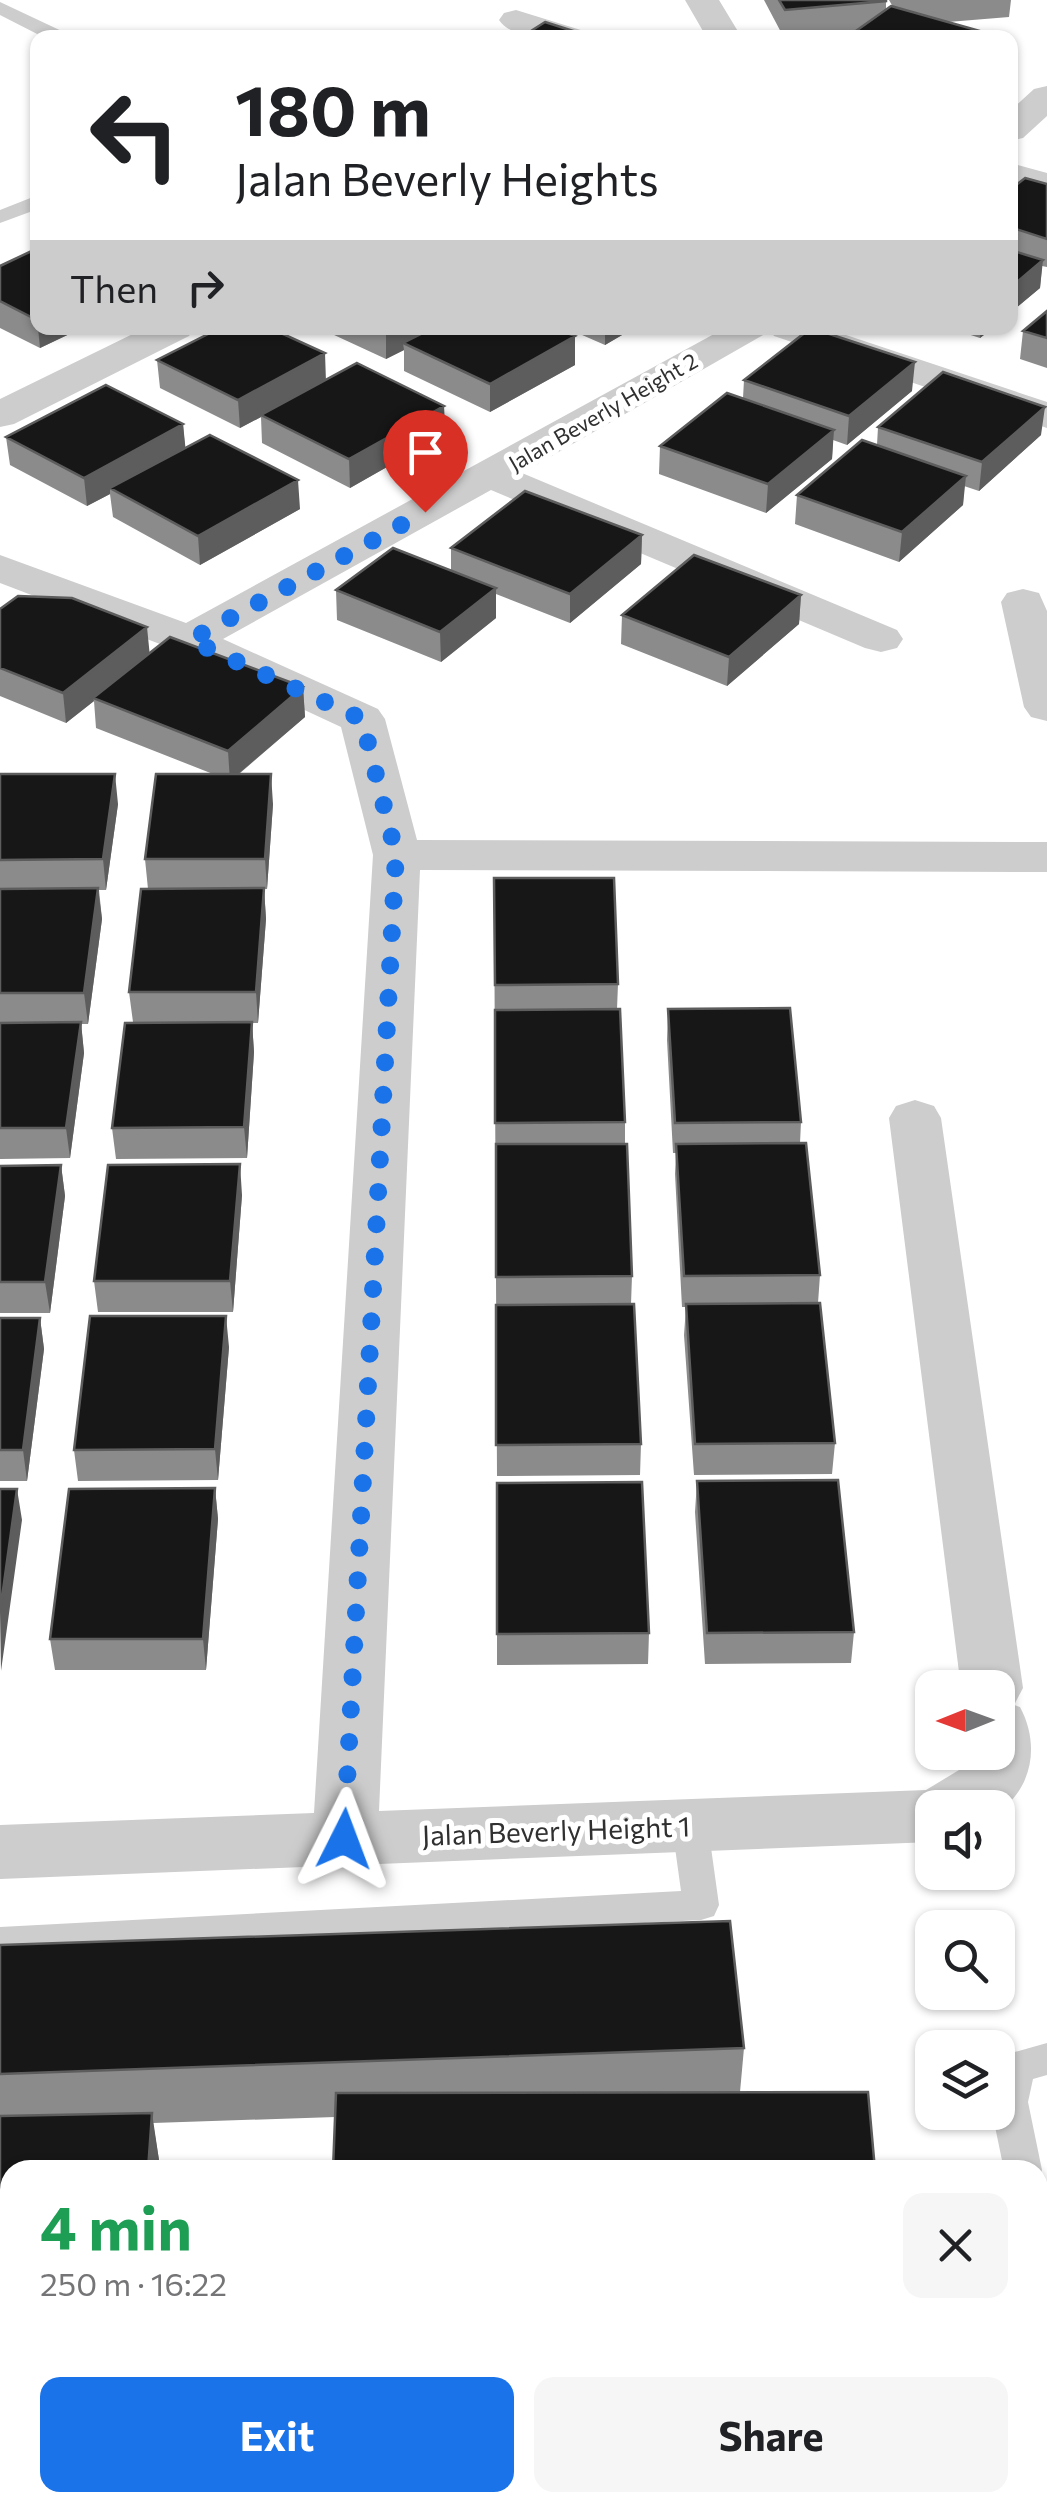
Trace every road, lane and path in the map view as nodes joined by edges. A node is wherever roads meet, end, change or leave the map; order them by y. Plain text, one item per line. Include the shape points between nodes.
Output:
1 (702, 0) edge
2 (0, 8) edge
3 (516, 20) dead end
4 (45, 30) edge
5 (547, 30) edge
6 (720, 30) edge
7 (1047, 97) edge
8 (1018, 123) edge
9 (1018, 177) edge
10 (1047, 186) edge
11 (30, 204) edge
12 (0, 217) edge
13 (162, 335) edge
14 (741, 335) edge
15 (809, 335) edge
16 (0, 415) edge
17 (1047, 416) edge
18 (492, 475) junction
19 (0, 568) edge
20 (1023, 602) dead end
21 (190, 640) junction
22 (881, 640) dead end
23 (1047, 707) edge
24 (396, 854) junction
25 (1047, 857) edge
26 (916, 1118) dead end
27 (990, 1670) edge
28 (915, 1817) edge
29 (690, 1826) junction
30 (344, 1839) junction
31 (0, 1852) edge
32 (0, 1942) edge
33 (1047, 2059) edge
34 (1021, 2160) edge

1 - 6 street
2 - 4 lane
3 - 5 street
7 - 8 street
9 - 10 street
11 - 12 lane
13 - 16 street
14 - 18 street, Jalan Beverly Height 2
15 - 17 street
18 - 21 street, Jalan Beverly Height 2
18 - 22 street
19 - 21 street
20 - 23 street
21 - 24 street via 362,719
24 - 25 street
24 - 30 street
26 - 27 street
28 - 29 street, Jalan Beverly Height 1
29 - 30 street, Jalan Beverly Height 1
29 - 32 lane via 701,1905
30 - 31 street, Jalan Beverly Height 1
33 - 34 lane via 1017,2066 1009,2102

